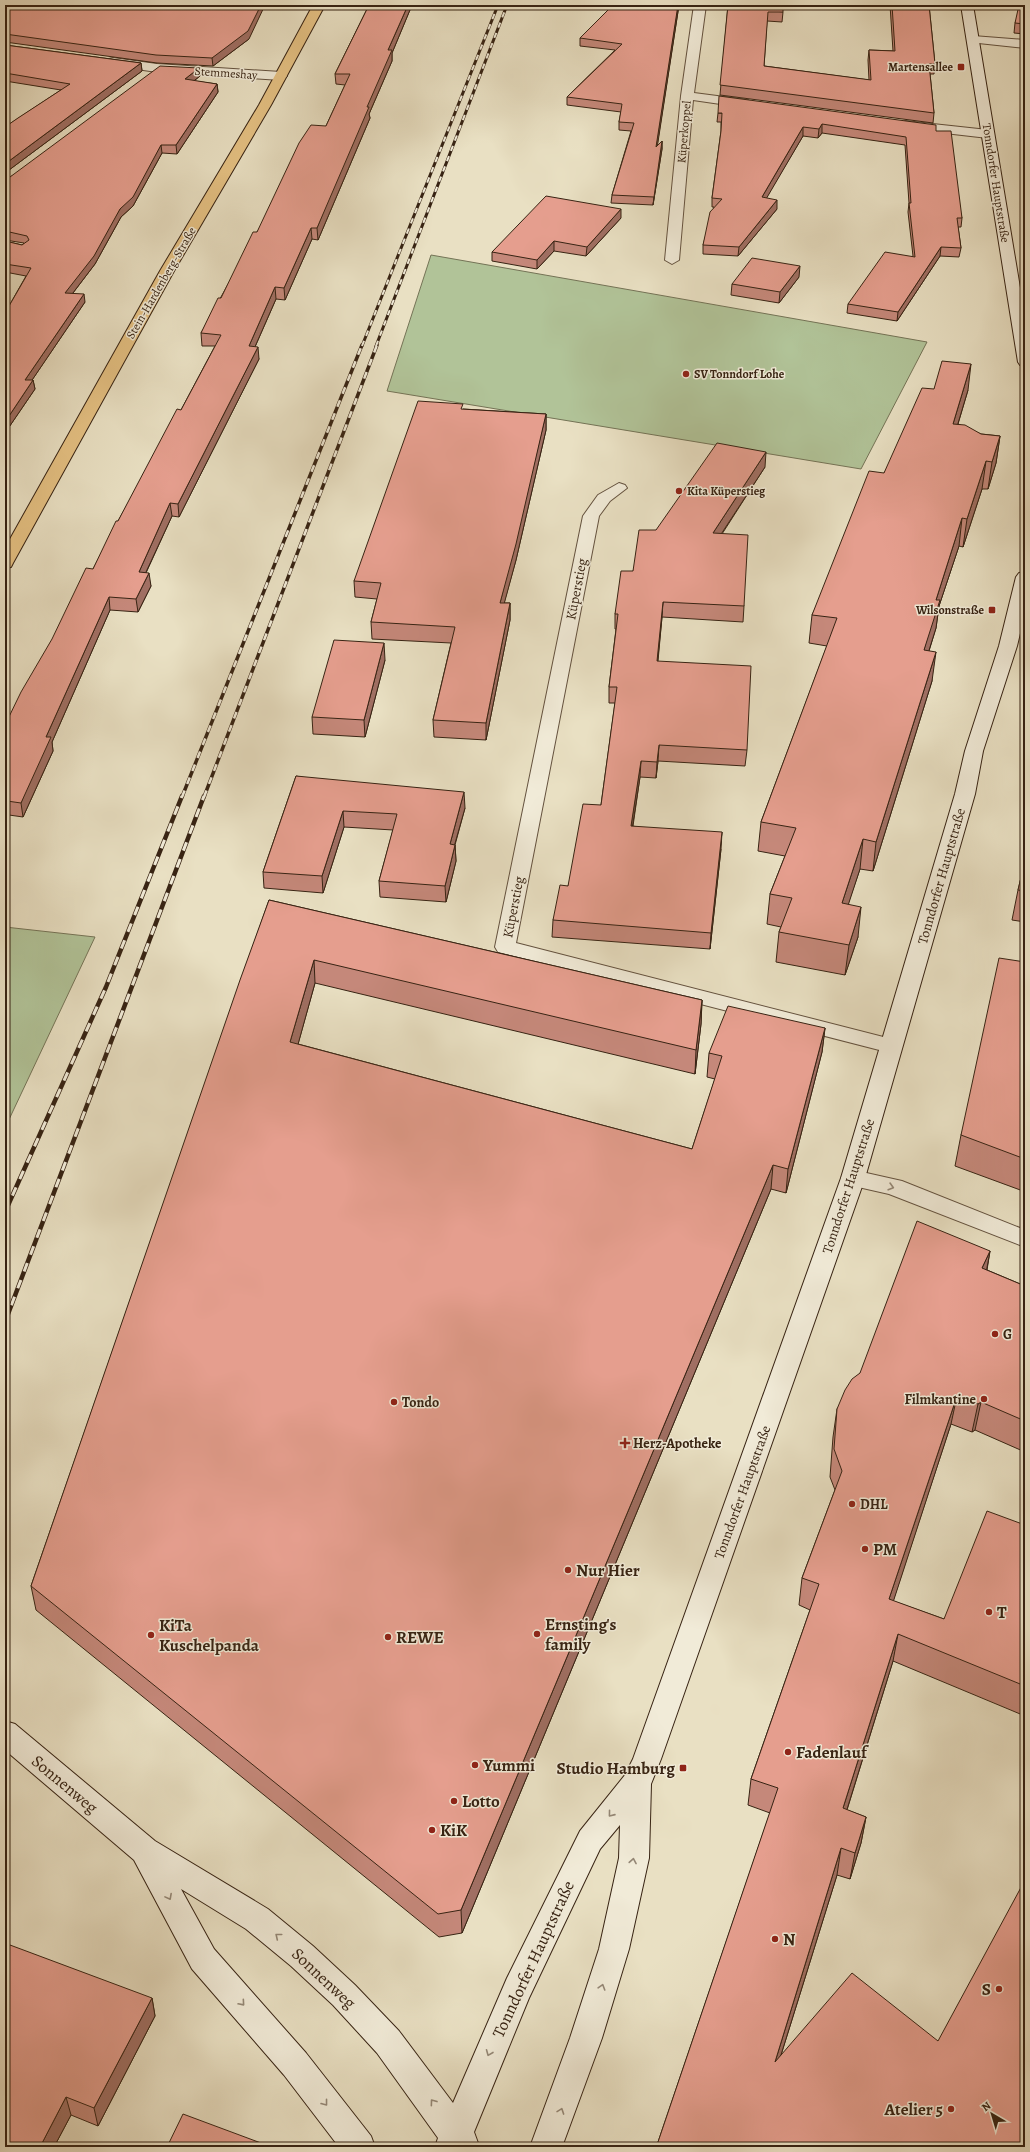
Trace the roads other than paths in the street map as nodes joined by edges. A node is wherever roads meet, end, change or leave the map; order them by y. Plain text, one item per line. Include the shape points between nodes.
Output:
1 (318, 5) edge
2 (700, 5) edge
3 (967, 5) edge
4 (973, 40) junction
5 (1025, 44) edge
6 (104, 61) edge
7 (157, 68) junction
8 (281, 76) junction
9 (144, 78) edge
10 (687, 96) junction
11 (757, 105) edge
12 (889, 123) edge
13 (988, 134) junction
14 (672, 260) dead end
15 (1021, 310) edge
16 (1025, 362) edge
17 (619, 488) dead end
18 (5, 563) edge
19 (1025, 577) edge
20 (891, 1046) junction
21 (853, 1178) junction
22 (1025, 1239) edge
23 (5, 1734) edge
24 (636, 1784) junction
25 (144, 1850) junction
26 (458, 2143) edge
27 (359, 2147) edge
28 (546, 2147) edge

1 - 8 main road, Stein-Hardenberg-Straße
2 - 10 main road, Küperkoppel
3 - 4 main road, Tonndorfer Hauptstraße
4 - 5 main road
4 - 13 main road, Tonndorfer Hauptstraße
6 - 7 main road, Stemmeshay
7 - 8 main road, Stemmeshay
7 - 9 main road
8 - 18 main road, Stein-Hardenberg-Straße via 167,271
10 - 11 main road
10 - 14 main road, Küperkoppel
12 - 13 main road
13 - 15 main road, Tonndorfer Hauptstraße
15 - 16 main road, Tonndorfer Hauptstraße
17 - 20 main road, Küperstieg via 604,498 591,516 505,947
19 - 20 main road, Tonndorfer Hauptstraße via 1008,646 974,750 965,794
20 - 21 main road, Tonndorfer Hauptstraße
21 -> 22 main road via 894,1187
21 - 24 main road, Tonndorfer Hauptstraße
23 - 25 main road, Sonnenweg
24 -> 26 main road, Tonndorfer Hauptstraße via 590,1840 518,1988
28 -> 24 main road, Tonndorfer Hauptstraße via 586,2038 614,1949 634,1858
26 -> 25 main road, Sonnenweg via 388,2042 344,1995 302,1956 256,1919
25 -> 27 main road, Sonnenweg via 203,1959 295,2064

